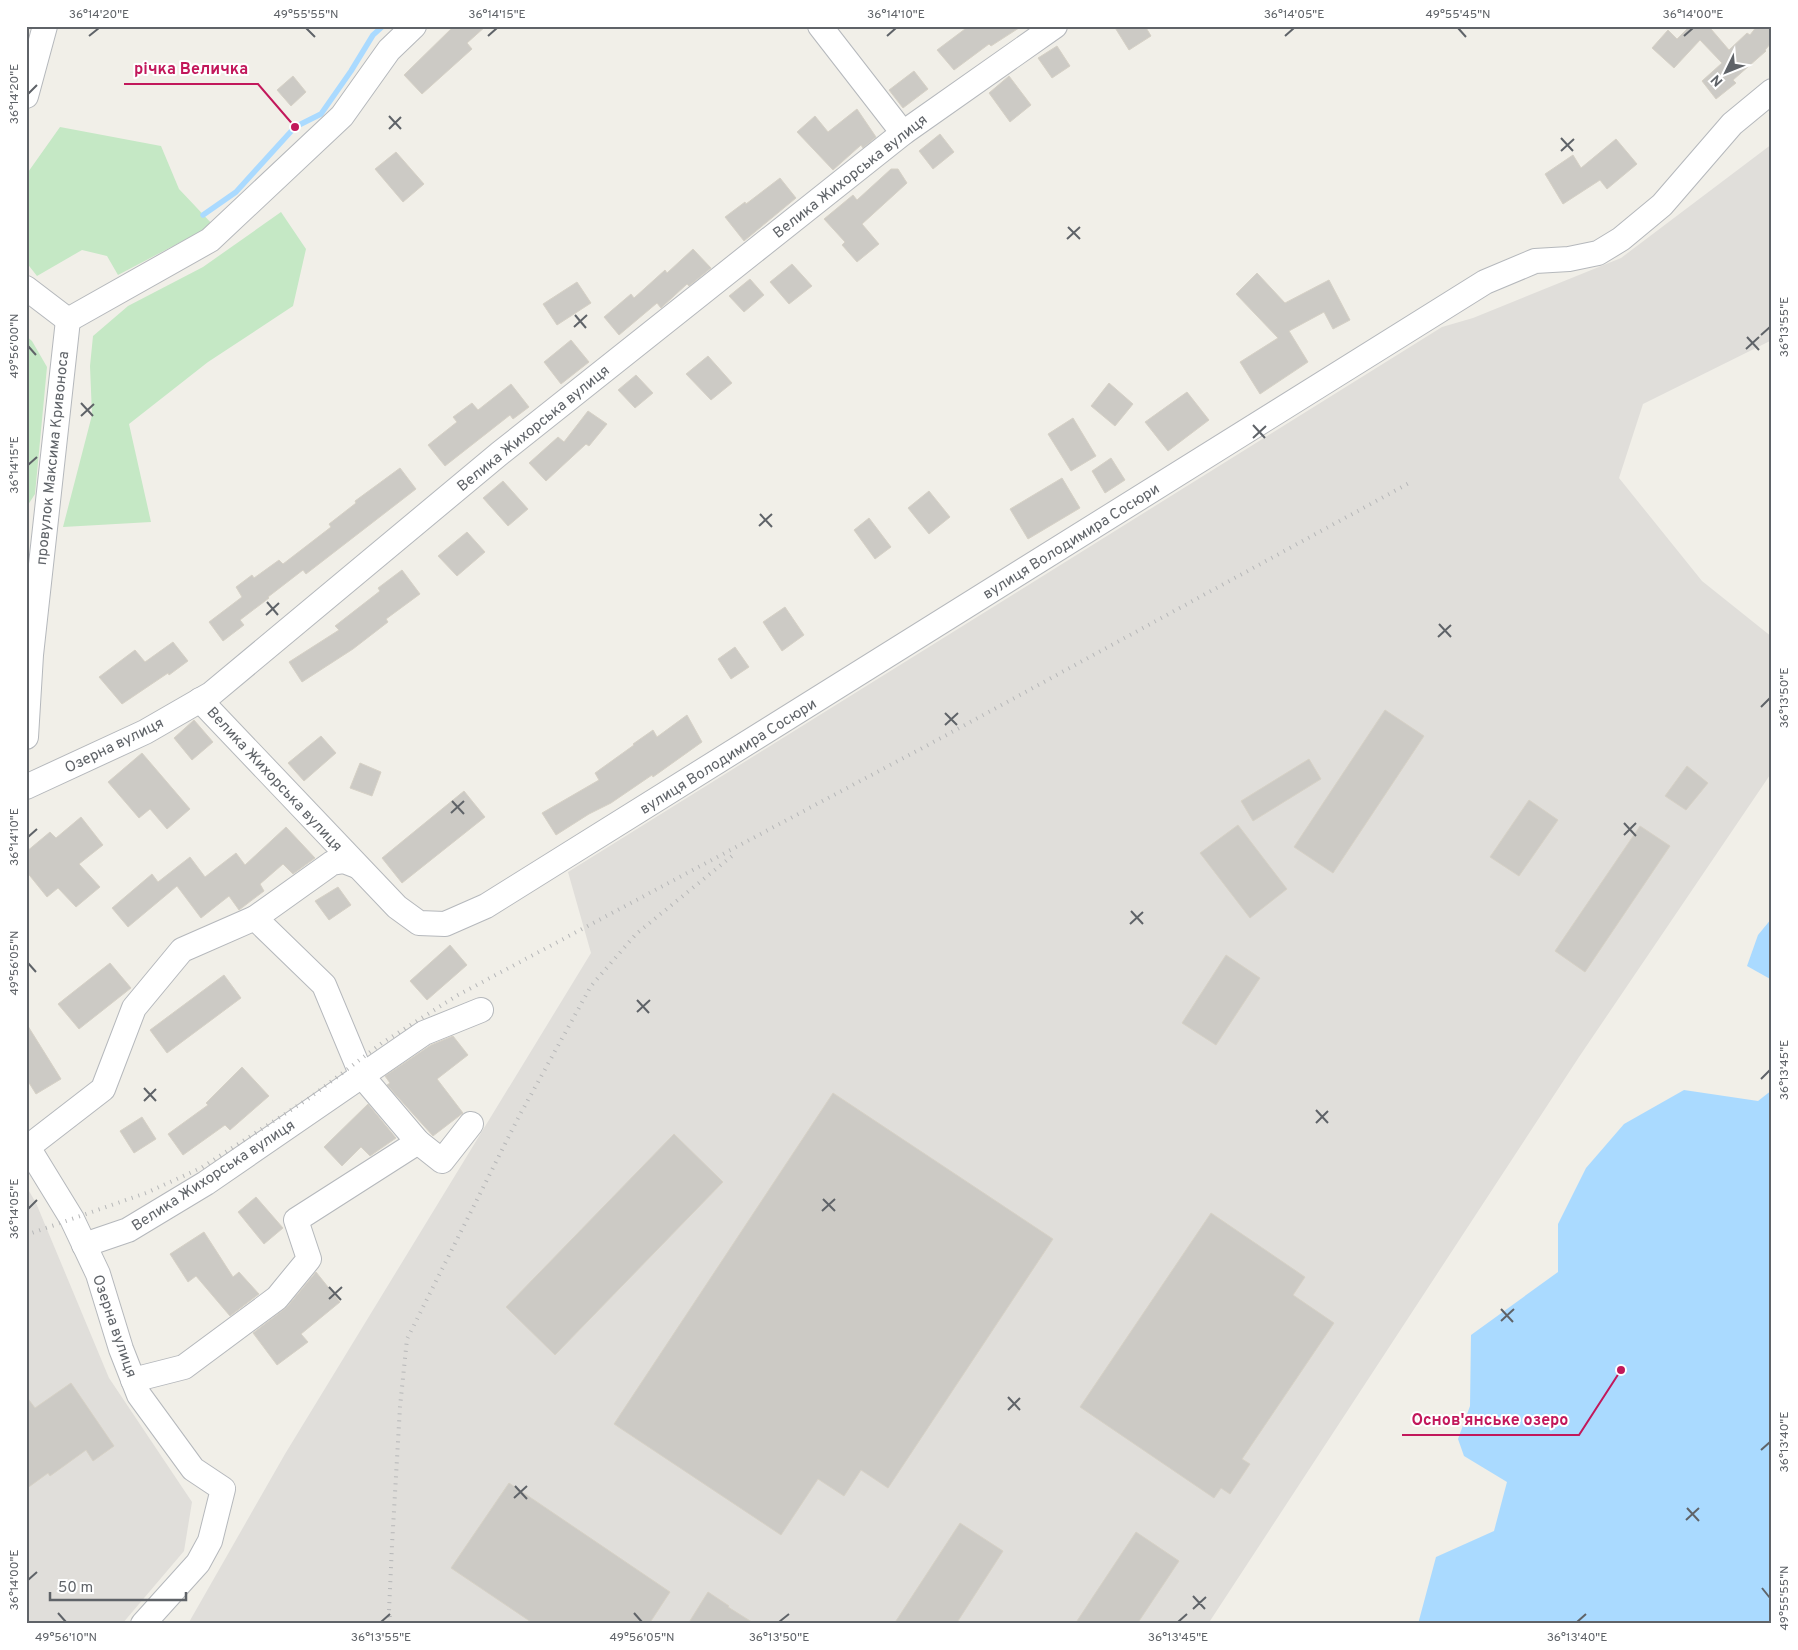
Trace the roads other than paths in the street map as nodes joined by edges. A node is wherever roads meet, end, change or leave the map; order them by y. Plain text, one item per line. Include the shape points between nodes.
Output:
1 (46, 26) edge
2 (414, 26) edge
3 (820, 26) edge
4 (1055, 26) edge
5 (1772, 91) edge
6 (26, 96) edge
7 (903, 133) junction
8 (26, 288) edge
9 (68, 320) junction
10 (200, 700) junction
11 (26, 737) edge
12 (26, 787) edge
13 (357, 866) junction
14 (256, 918) junction
15 (480, 1010) dead end
16 (362, 1076) junction
17 (471, 1124) dead end
18 (418, 1142) junction
19 (27, 1146) edge
20 (84, 1245) junction
21 (133, 1380) junction
22 (143, 1624) edge

1 - 6 street
2 - 9 street via 389,50 342,116 210,240
3 - 7 street
4 - 7 street, Велика Жихорська вулиця
5 - 13 street, вулиця Володимира Сосюри via 1732,124 1662,205 1621,239 1598,253 1569,260 1534,261 1485,282 486,906 445,924 419,923 397,907
7 - 10 street, Велика Жихорська вулиця via 499,454
8 - 9 street
9 - 11 street, провулок Максима Кривоноса via 31,655
10 - 12 street, Озерна вулиця via 145,732
10 - 13 street, Велика Жихорська вулиця
13 - 14 street, Озерна вулиця via 344,861 332,863
14 - 16 street via 324,985
14 - 19 street, Озерна вулиця via 182,950 134,1008 104,1089
15 - 16 street, Велика Жихорська вулиця via 424,1032
16 - 18 street
16 - 20 street, Велика Жихорська вулиця via 198,1188 128,1230
17 - 18 street via 442,1161
18 - 21 street via 296,1220 308,1259 277,1298 184,1367
19 - 20 street, Озерна вулиця via 72,1219
20 - 21 street, Озерна вулиця via 98,1274
21 - 22 street, Озерна вулиця via 140,1395 194,1469 223,1489 210,1541 198,1563

